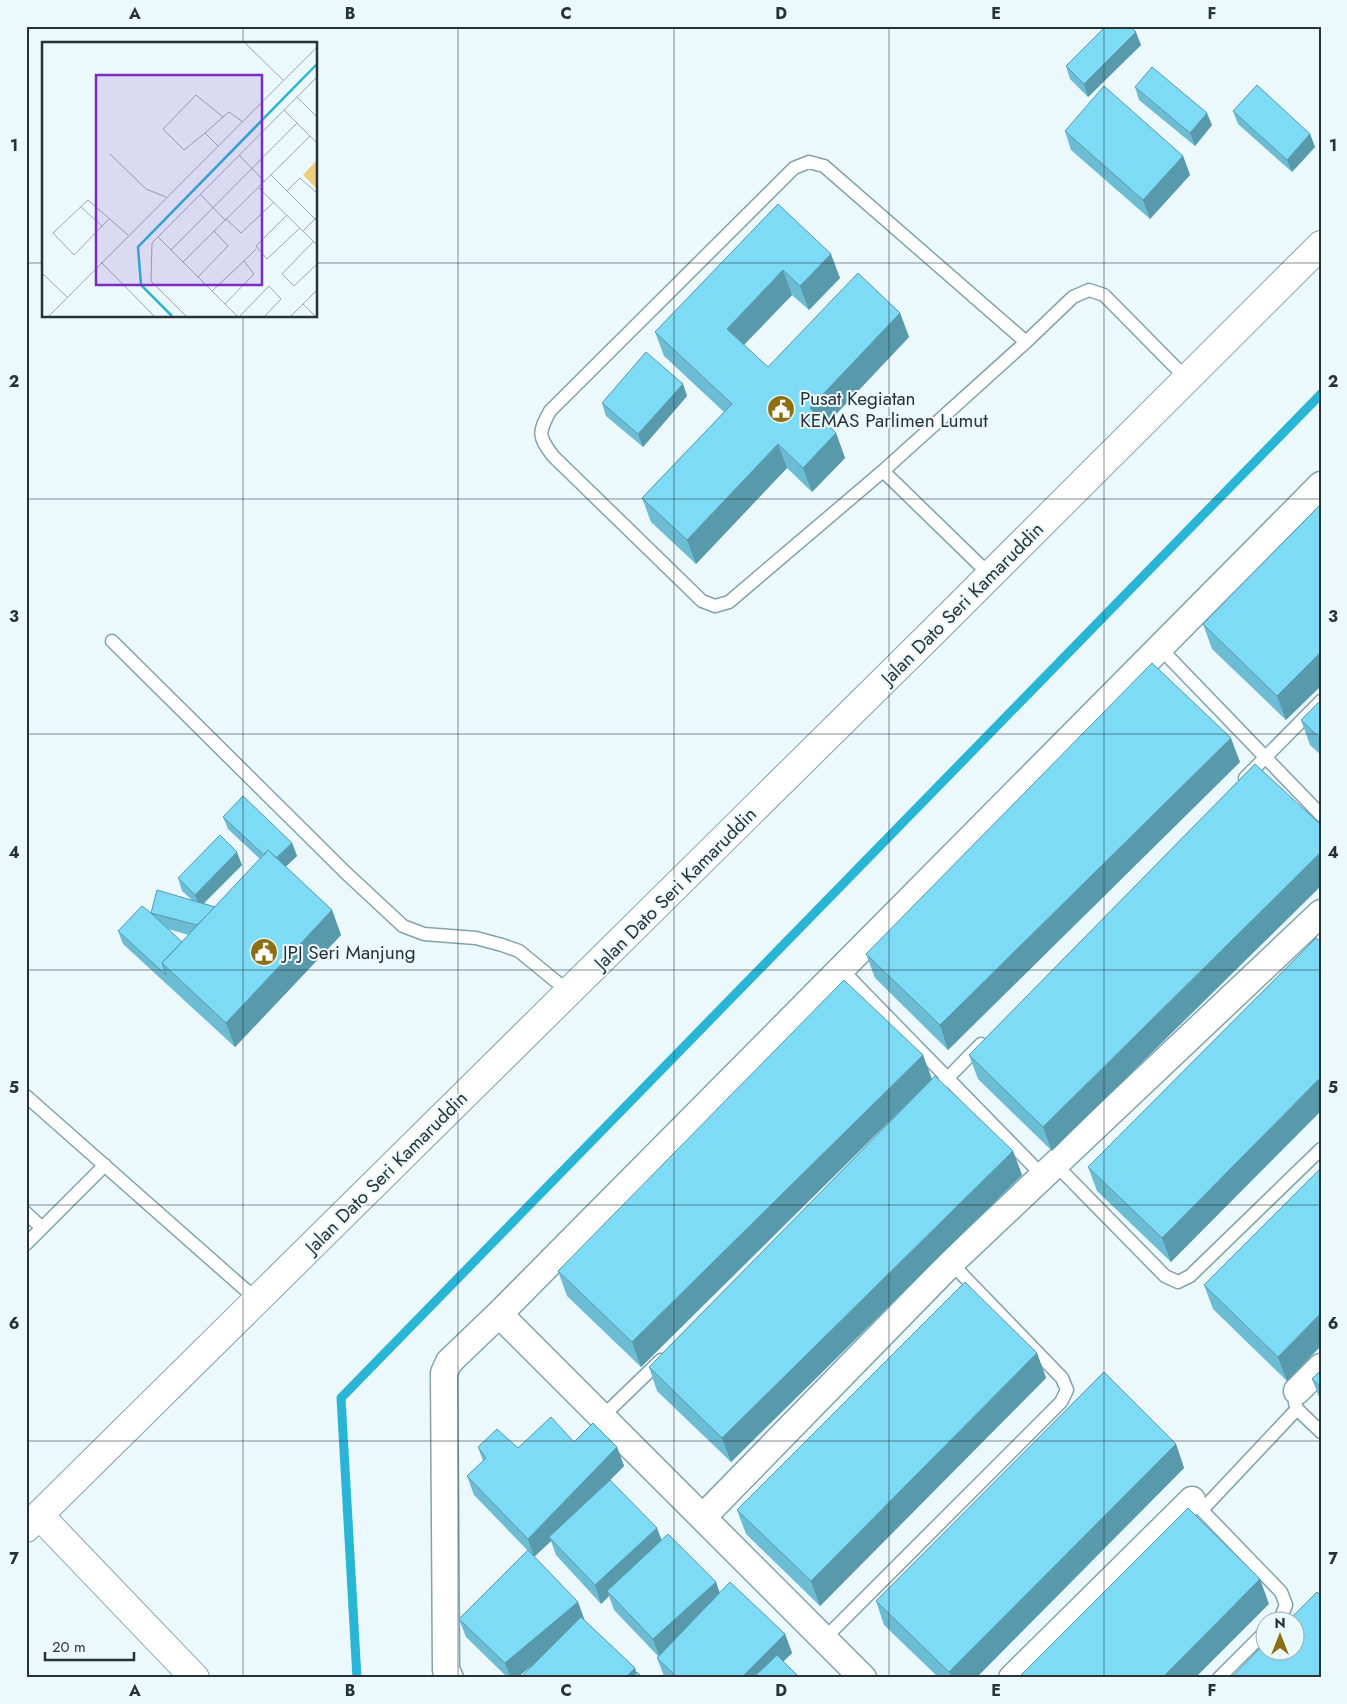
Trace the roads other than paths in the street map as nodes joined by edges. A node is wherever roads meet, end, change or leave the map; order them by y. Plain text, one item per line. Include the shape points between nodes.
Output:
1 (1321, 245) edge
2 (1026, 342) junction
3 (1186, 378) junction
4 (883, 471) junction
5 (1321, 486) edge
6 (990, 575) junction
7 (112, 641) dead end
8 (1160, 648) junction
9 (1321, 702) edge
10 (1265, 757) junction
11 (1238, 785) edge
12 (1321, 815) edge
13 (1319, 917) edge
14 (841, 969) junction
15 (569, 992) junction
16 (989, 1036) edge
17 (948, 1078) junction
18 (26, 1096) edge
19 (920, 1106) edge
20 (1321, 1148) edge
21 (105, 1165) junction
22 (1050, 1171) junction
23 (26, 1213) edge
24 (42, 1228) junction
25 (26, 1244) edge
26 (951, 1264) junction
27 (257, 1300) junction
28 (499, 1314) junction
29 (673, 1348) edge
30 (1321, 1367) edge
31 (1297, 1400) junction
32 (602, 1417) junction
33 (1321, 1432) edge
34 (1197, 1505) junction
35 (702, 1517) junction
36 (33, 1522) edge
37 (1283, 1612) edge
38 (824, 1639) junction
39 (1254, 1643) edge
40 (195, 1678) edge
41 (450, 1678) edge
42 (863, 1678) edge
43 (1012, 1678) edge
44 (1219, 1678) edge

1 - 3 street, Jalan Dato Seri Kamaruddin
2 - 3 lane via 1073,297 1089,290 1104,295
2 - 4 lane
2 - 4 lane via 824,166 809,162 794,168 550,411 542,426 542,441 553,456 702,601 715,606 729,602
3 - 6 street, Jalan Dato Seri Kamaruddin
4 - 6 lane
5 - 8 street
6 - 15 street, Jalan Dato Seri Kamaruddin
7 - 15 lane via 339,867 403,926 424,934 476,938 502,944 519,951
8 - 10 lane
8 - 14 street
9 - 10 lane
10 - 11 lane
10 - 12 lane
13 - 22 street
14 - 17 lane
14 - 28 street
15 - 27 street, Jalan Dato Seri Kamaruddin
16 - 17 lane
17 - 19 lane
17 - 22 lane
18 - 21 lane
20 - 22 lane via 1190,1276 1178,1282 1165,1276
21 - 24 lane
21 - 27 lane
22 - 26 street
23 - 24 lane
24 - 25 lane
26 - 35 street
26 - 38 lane via 1062,1378 1067,1390 1062,1402
27 - 36 street, Jalan Dato Seri Kamaruddin
28 - 32 street
28 - 41 street via 449,1362 444,1373 446,1670
29 - 32 lane
30 - 31 street
31 - 33 lane
31 - 34 lane
32 - 35 street
34 - 37 lane via 1281,1592 1286,1605
34 - 43 street
35 - 38 street
36 - 40 street
38 - 42 street
39 - 44 lane

